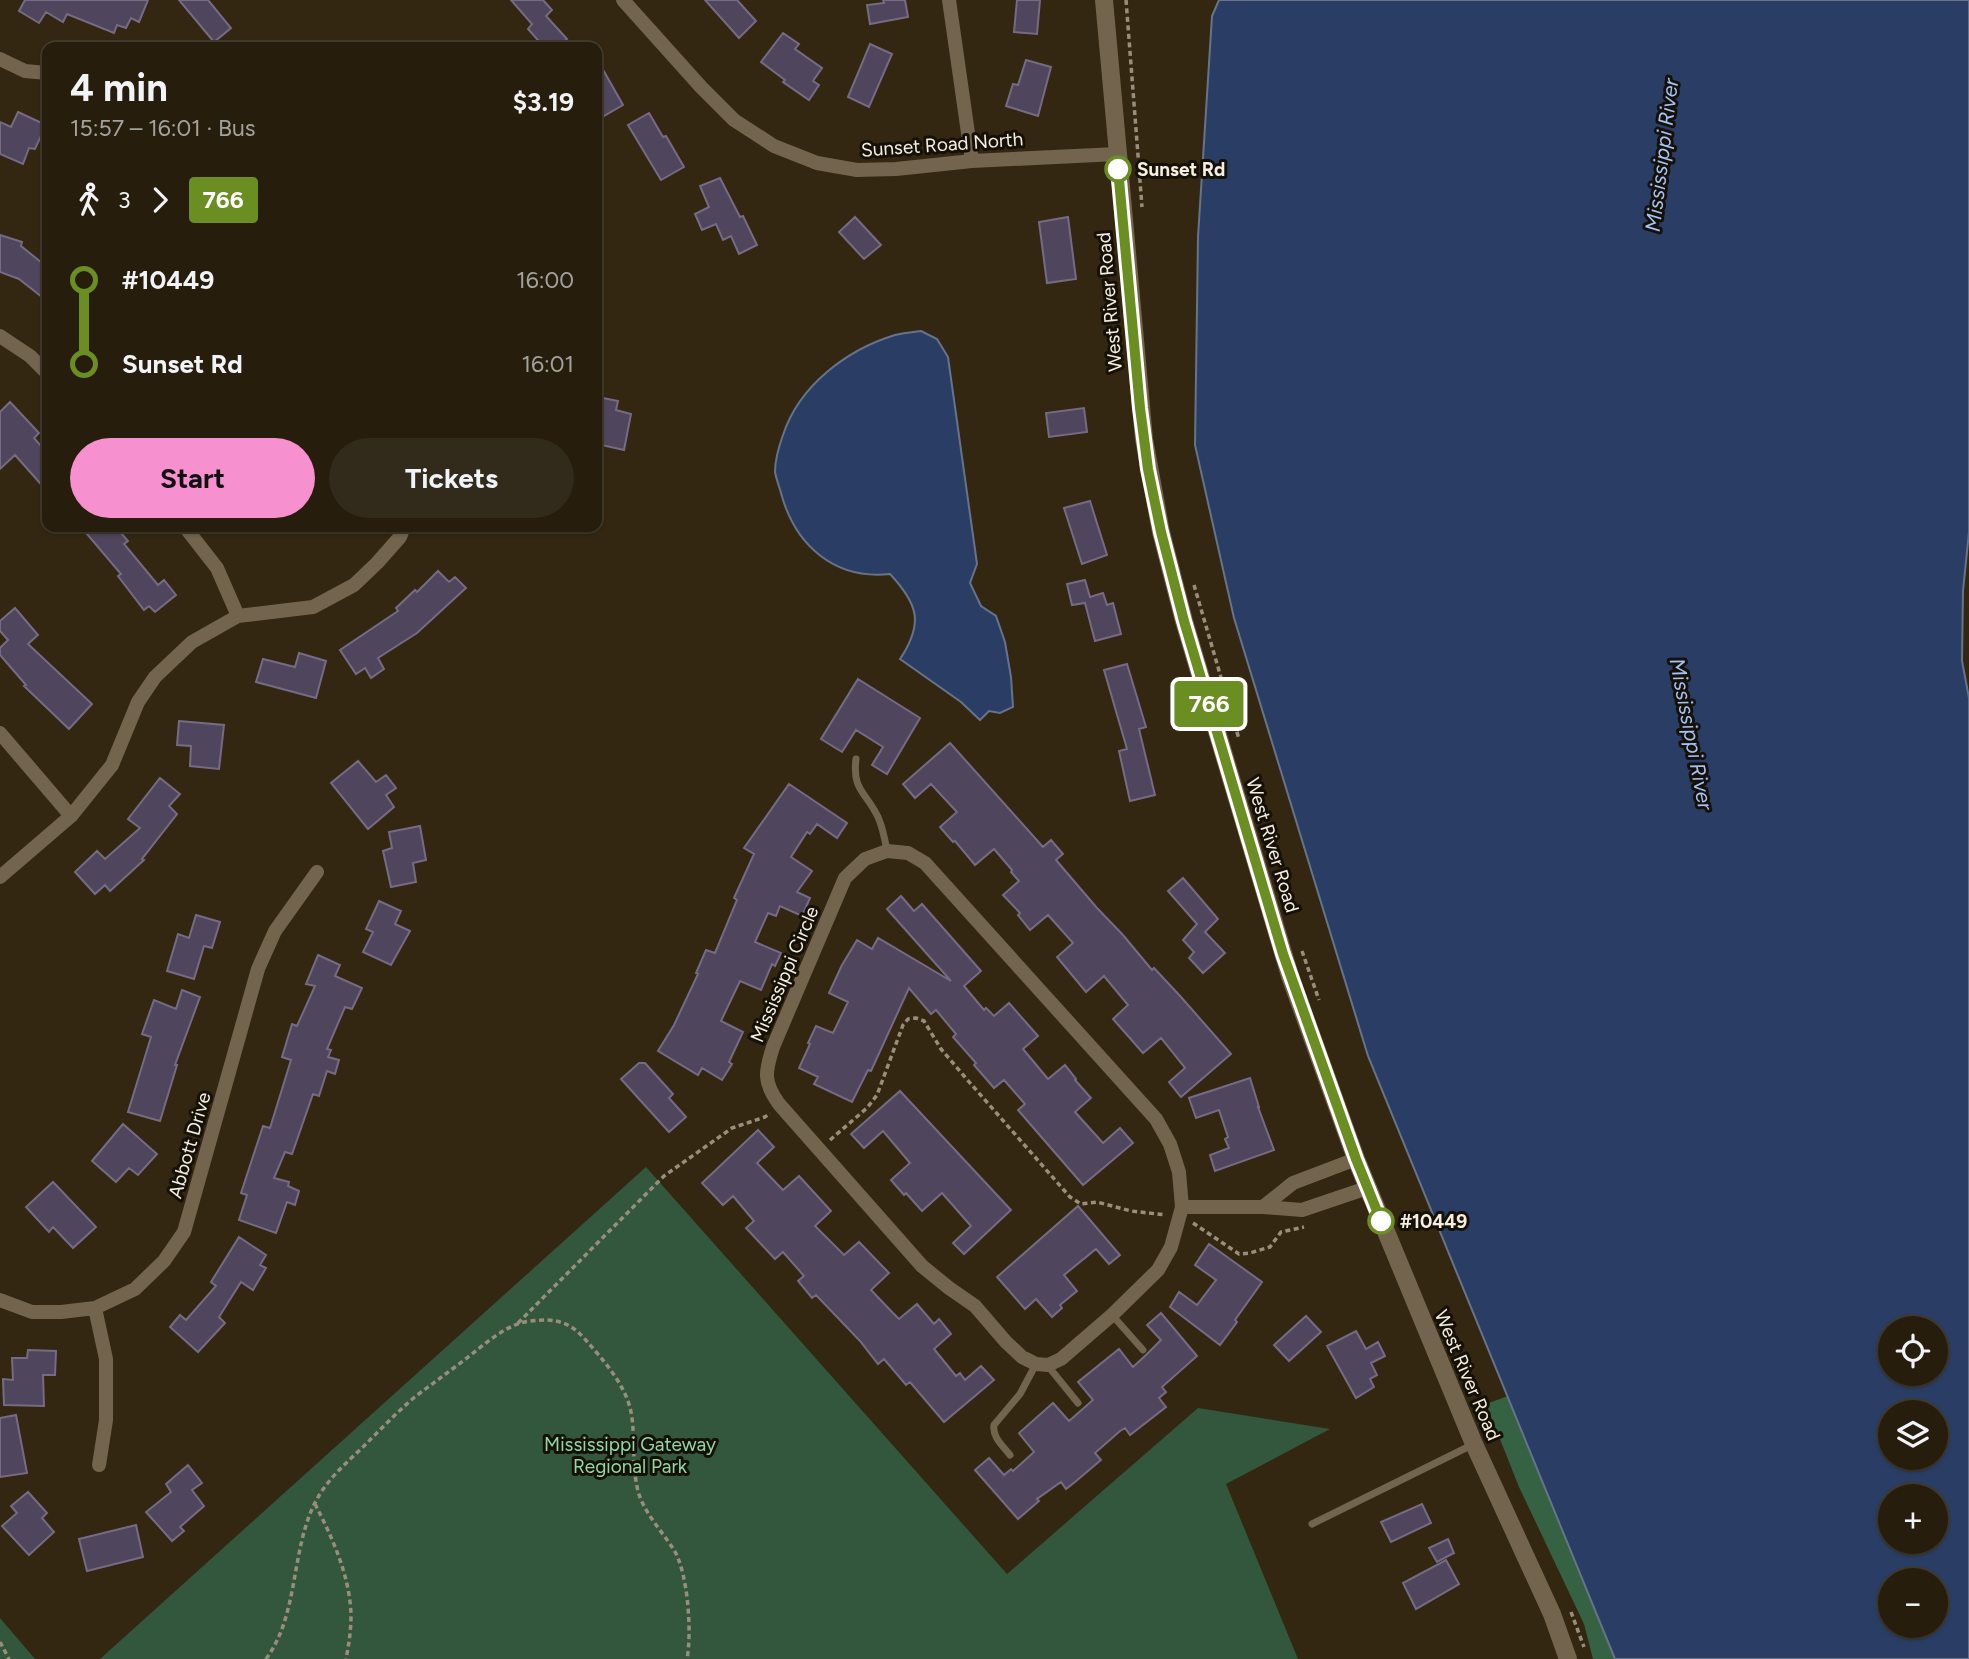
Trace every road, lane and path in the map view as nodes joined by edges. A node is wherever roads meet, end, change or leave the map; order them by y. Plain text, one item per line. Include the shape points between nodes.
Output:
1 (623, 0) edge
2 (949, 0) edge
3 (1104, 0) edge
4 (1126, 0) edge
5 (0, 60) edge
6 (42, 73) edge
7 (1116, 154) junction
8 (972, 161) junction
9 (1143, 216) dead end
10 (0, 336) edge
11 (42, 368) edge
12 (189, 532) edge
13 (402, 532) edge
14 (1192, 575) dead end
15 (238, 617) junction
16 (0, 733) edge
17 (1242, 748) dead end
18 (856, 759) dead end
19 (71, 816) junction
20 (887, 851) junction
21 (317, 872) dead end
22 (0, 877) edge
23 (1300, 944) dead end
24 (1320, 1004) dead end
25 (779, 1104) junction
26 (819, 1150) junction
27 (1356, 1159) junction
28 (1367, 1188) junction
29 (1263, 1207) junction
30 (1181, 1214) junction
31 (1305, 1227) dead end
32 (0, 1300) edge
33 (95, 1308) junction
34 (1112, 1315) junction
35 (518, 1324) junction
36 (1143, 1350) dead end
37 (1042, 1365) junction
38 (1078, 1402) dead end
39 (1474, 1444) junction
40 (1010, 1455) dead end
41 (99, 1465) dead end
42 (315, 1504) junction
43 (1312, 1524) dead end
44 (1568, 1604) dead end
45 (0, 1643) edge
46 (1585, 1651) dead end
47 (9, 1659) edge
48 (266, 1659) edge
49 (346, 1659) edge
50 (687, 1659) edge
51 (1568, 1659) edge

1 - 8 street, Sunset Road North via 734,120 774,146 817,163 857,170
2 - 8 street
3 - 7 street, West River Road
4 - 9 path
5 - 6 street
7 - 8 street, Sunset Road North
7 - 27 street, West River Road via 1140,408 1161,532 1270,912
10 - 11 street
12 - 15 street via 217,568
13 - 15 street via 354,585 313,607
14 - 17 path
15 - 19 street via 192,642 155,677 138,702 112,765
16 - 19 street
18 - 20 lane via 854,775 878,816
19 - 22 street
20 - 25 street, Mississippi Circle via 865,859 845,878 767,1065 770,1092
20 - 30 street via 908,853 925,863 1156,1119 1179,1172
21 - 33 street, Abbott Drive via 275,931 258,969 184,1231 164,1261 135,1289
23 - 24 path
25 - 26 street, Mississippi Circle
25 - 35 path via 765,1117 732,1128 664,1176
26 - 30 path via 877,1095 903,1025 916,1017 1070,1196 1081,1204 1097,1202 1131,1211
26 - 37 street, Mississippi Circle via 922,1266 975,1306 1022,1357
27 - 28 street, West River Road
27 - 29 street via 1293,1183
28 - 29 street via 1302,1210
28 - 39 street, West River Road
29 - 30 street
30 - 31 path via 1239,1254 1270,1247 1281,1232
30 - 34 street via 1171,1247 1157,1270
32 - 33 street, Abbott Drive via 32,1312
33 - 41 street via 106,1359 106,1420
34 - 36 lane
34 - 37 street via 1061,1359
35 - 42 path via 402,1408 337,1473
35 - 50 path via 547,1320 569,1324 602,1358 624,1391 639,1494 676,1553 684,1578
37 - 38 lane
37 - 40 lane via 994,1425 997,1439
39 - 43 lane
39 - 51 street, West River Road
42 - 48 path via 280,1636
42 - 49 path via 334,1545 349,1596 351,1633
44 - 46 path
45 - 47 path

